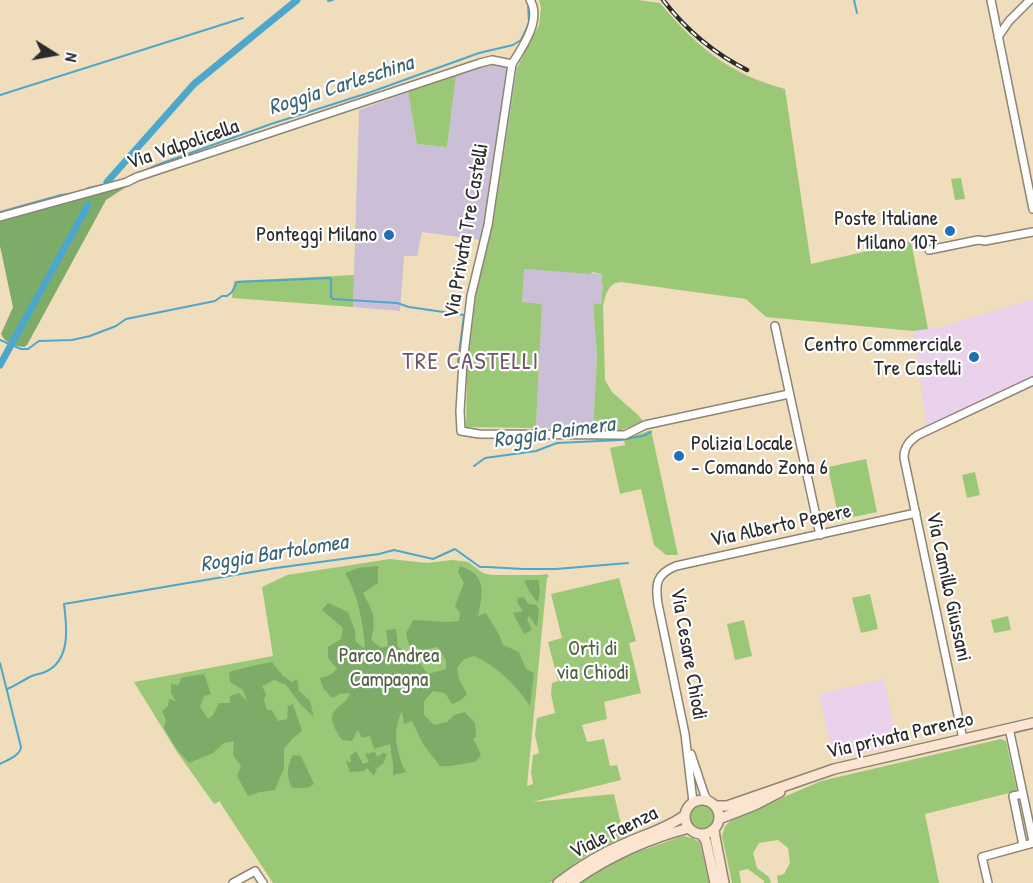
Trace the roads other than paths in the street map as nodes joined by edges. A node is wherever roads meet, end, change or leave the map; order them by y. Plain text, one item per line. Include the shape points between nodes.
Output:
1 (530, 0) edge
2 (991, 0) edge
3 (1030, 0) edge
4 (998, 37) junction
5 (512, 64) junction
6 (1029, 171) edge
7 (1033, 209) edge
8 (0, 217) edge
9 (1033, 232) edge
10 (929, 250) dead end
11 (775, 326) dead end
12 (1033, 381) edge
13 (789, 394) junction
14 (916, 513) junction
15 (820, 535) junction
16 (659, 579) joint
17 (1033, 723) edge
18 (1009, 728) junction
19 (685, 734) junction
20 (963, 739) junction
21 (799, 781) junction
22 (1023, 794) junction
23 (693, 802) junction
24 (712, 803) junction
25 (685, 814) junction
26 (719, 819) junction
27 (689, 828) junction
28 (714, 829) junction
29 (701, 834) junction
30 (1033, 842) edge
31 (1023, 845) junction
32 (233, 883) edge
33 (263, 883) edge
34 (558, 883) edge
35 (571, 883) edge
36 (715, 883) edge
37 (724, 883) edge
38 (987, 883) edge

1 - 5 street via 534,7 531,27
2 - 4 street
3 - 4 street
4 - 6 street
5 - 8 street, Via Valpolicella via 492,60 480,63 127,182
5 - 13 street, Via Privata Tre Castelli via 488,225 471,296 463,362 461,431 624,435 645,425
6 - 7 street
9 - 10 street
11 - 13 street
12 - 14 street, Via Camillo Giussani via 918,435 909,443 904,458
13 - 15 street
14 - 15 street, Via Alberto Pepere
14 - 20 street, Via Camillo Giussani
15 - 16 street, Via Alberto Pepere via 676,566
16 - 19 street, Via Cesare Chiodi via 658,604
17 - 18 street, Via privata Parenzo
18 - 20 street, Via privata Parenzo
18 - 22 street
19 - 23 street, Via Cesare Chiodi
19 - 24 street, Via Cesare Chiodi via 705,796
20 - 21 street, Via privata Parenzo
21 - 24 street, Via privata Parenzo via 727,806
21 - 26 street, Via privata Parenzo
22 - 30 street
22 - 31 street via 1014,796
23 - 24 street
23 - 25 street
24 - 26 street
25 - 27 street
25 - 34 street, Viale Faenza via 675,823 598,856
26 - 28 street
27 - 29 street
27 - 35 street, Viale Faenza via 618,854
28 - 29 street
28 - 37 street
29 - 36 street
30 - 31 street
31 - 38 street via 982,856
32 - 33 street via 255,871

